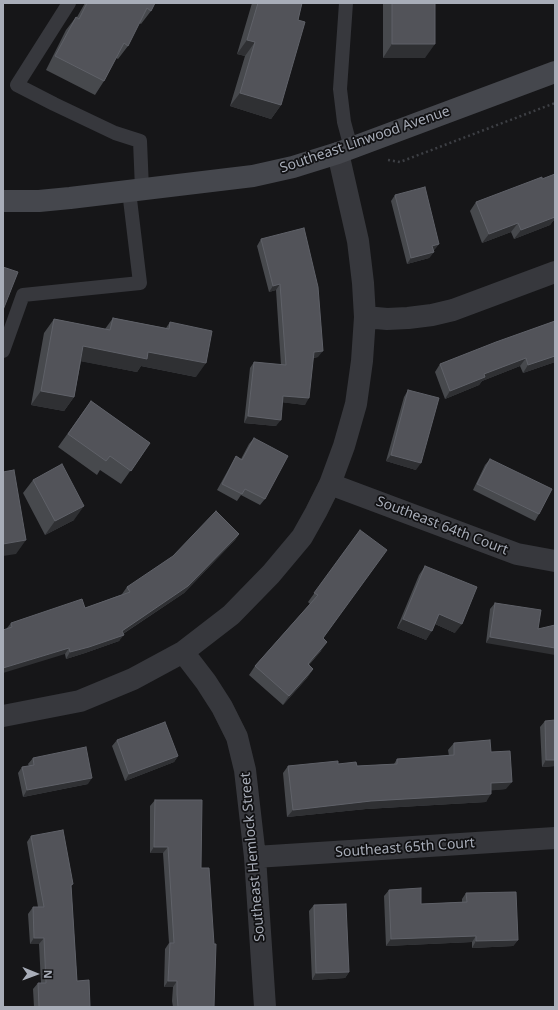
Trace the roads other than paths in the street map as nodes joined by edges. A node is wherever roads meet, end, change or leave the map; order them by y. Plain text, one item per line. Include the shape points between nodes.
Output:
1 (69, 3) edge
2 (346, 3) edge
3 (555, 72) edge
4 (344, 151) junction
5 (136, 190) junction
6 (3, 201) edge
7 (555, 272) edge
8 (365, 317) junction
9 (3, 351) edge
10 (330, 484) junction
11 (555, 561) edge
12 (183, 652) junction
13 (3, 716) edge
14 (555, 838) edge
15 (255, 857) junction
16 (265, 1007) edge

1 - 5 lane via 17,84 54,104 140,141
2 - 4 lane via 340,89
3 - 4 main road, Southeast Linwood Avenue
4 - 5 main road, Southeast Linwood Avenue via 253,176
4 - 8 street via 358,241
5 - 6 main road, Southeast Linwood Avenue via 39,201
5 - 9 lane via 140,284 23,295
7 - 8 street via 439,314 387,319
8 - 10 street via 356,404
10 - 11 street, Southeast 64th Court via 517,554
10 - 12 street via 302,537 271,574 231,615
12 - 13 street via 133,679 80,701
12 - 15 street, Southeast Hemlock Street via 222,707 237,737 245,770
14 - 15 street, Southeast 65th Court
15 - 16 street, Southeast Hemlock Street

